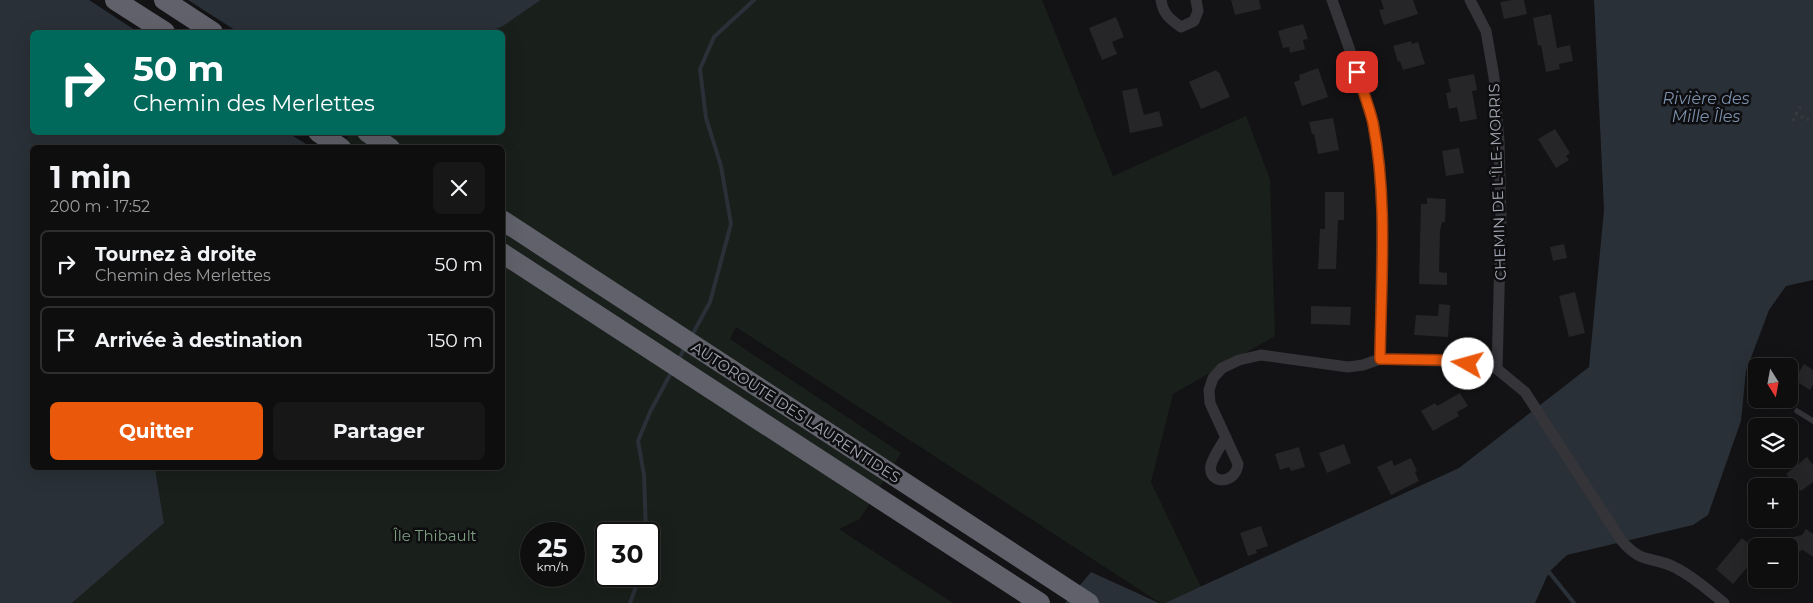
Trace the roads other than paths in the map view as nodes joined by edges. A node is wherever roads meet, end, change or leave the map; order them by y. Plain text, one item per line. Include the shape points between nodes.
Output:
1 (115, 0) edge
2 (164, 0) edge
3 (1161, 0) edge
4 (1196, 0) edge
5 (1332, 0) edge
6 (1470, 0) edge
7 (162, 30) edge
8 (210, 30) edge
9 (322, 135) edge
10 (371, 135) edge
11 (337, 145) edge
12 (386, 145) edge
13 (505, 222) edge
14 (505, 255) edge
15 (1380, 359) junction
16 (1497, 369) junction
17 (1797, 411) dead end
18 (1813, 421) edge
19 (1226, 437) dead end
20 (1040, 603) edge
21 (1089, 603) edge
22 (1724, 603) edge

1 - 7 highway
2 - 8 highway
3 - 4 street via 1162,10 1181,27 1194,21 1198,11
5 - 15 street via 1373,122 1382,214
6 - 16 street, CHEMIN DE L'ÎLE-MORRIS via 1486,31 1494,77 1499,142
9 - 11 highway
10 - 12 highway
13 - 21 highway, AUTOROUTE DES LAURENTIDES
14 - 20 highway, AUTOROUTE DES LAURENTIDES
15 - 16 street via 1440,360
15 - 19 street via 1348,367 1261,355 1222,368 1213,378 1209,390 1210,404
16 - 22 street via 1526,392 1621,540 1637,556 1673,566
17 - 18 lane

